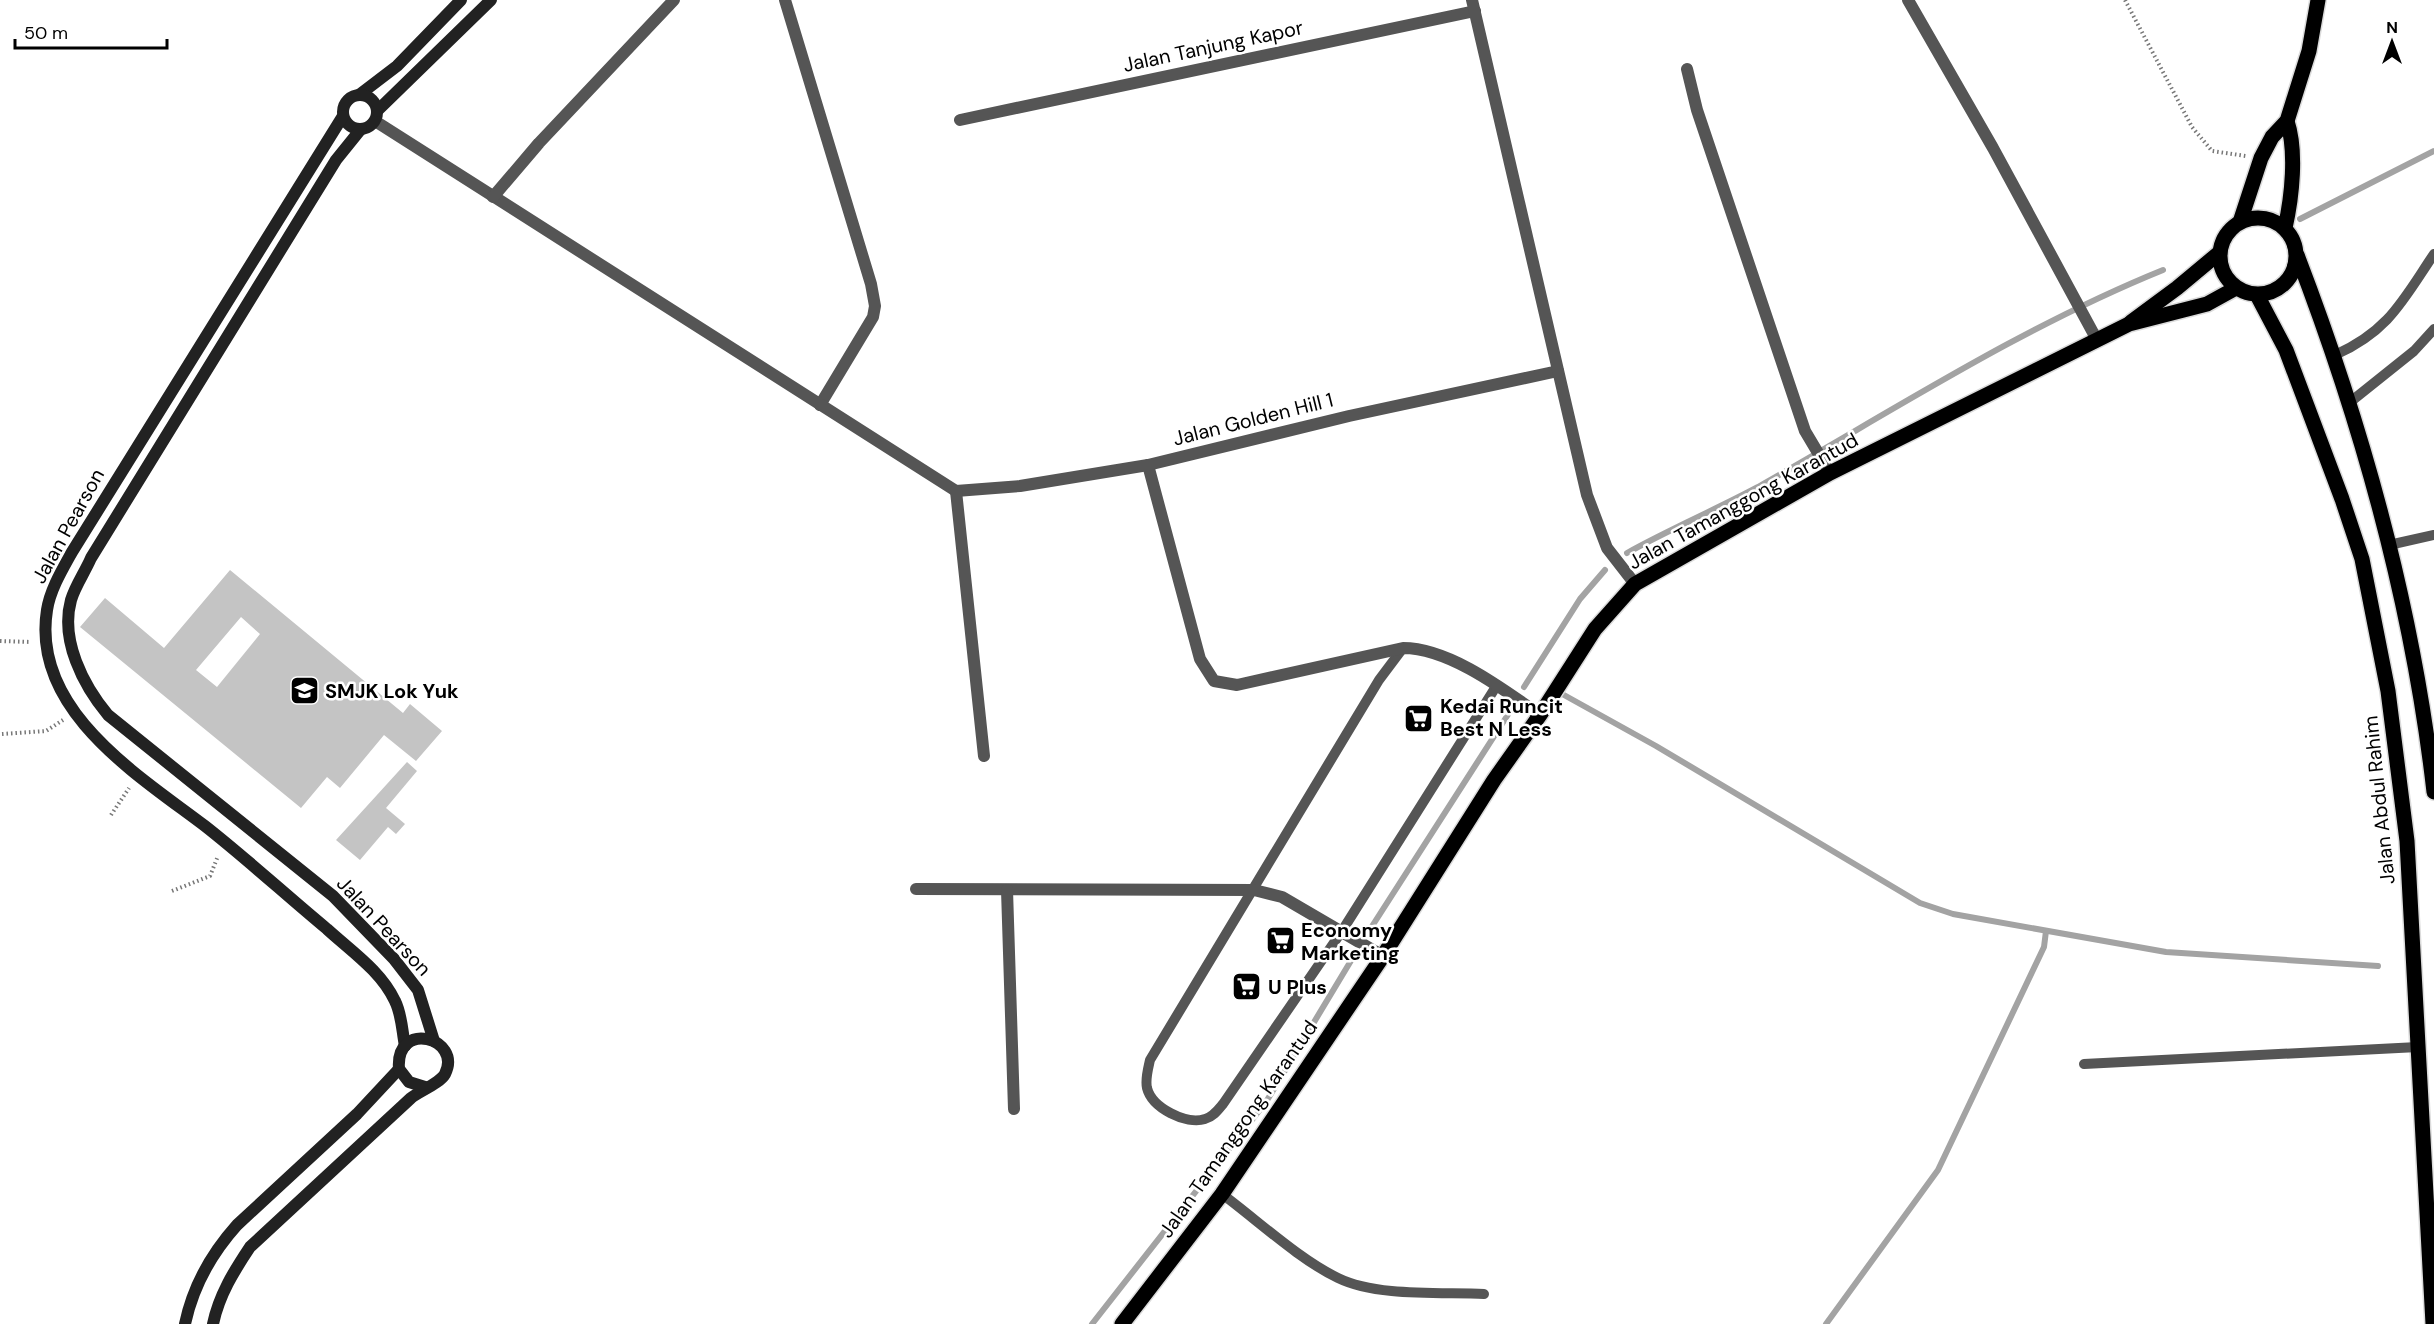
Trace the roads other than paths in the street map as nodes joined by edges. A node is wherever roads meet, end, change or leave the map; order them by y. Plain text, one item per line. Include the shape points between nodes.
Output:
1 (461, 0) edge
2 (491, 0) edge
3 (674, 0) edge
4 (785, 0) edge
5 (1908, 0) edge
6 (2318, 0) edge
7 (1473, 5) edge
8 (1687, 69) dead end
9 (358, 96) junction
10 (344, 116) junction
11 (376, 116) junction
12 (960, 120) dead end
13 (2287, 121) junction
14 (361, 129) junction
15 (493, 197) junction
16 (2240, 222) junction
17 (2285, 228) junction
18 (2219, 253) junction
19 (2434, 254) edge
20 (2297, 255) junction
21 (2236, 288) junction
22 (2257, 294) junction
23 (2129, 324) junction
24 (2434, 329) edge
25 (2097, 340) junction
26 (2335, 355) junction
27 (1558, 372) junction
28 (2349, 403) junction
29 (820, 405) junction
30 (1148, 465) junction
31 (1830, 473) junction
32 (956, 491) junction
33 (2434, 535) edge
34 (2389, 545) junction
35 (1635, 584) junction
36 (1403, 648) junction
37 (1497, 685) junction
38 (1540, 715) junction
39 (984, 756) dead end
40 (2434, 792) edge
41 (916, 889) dead end
42 (1007, 890) junction
43 (1254, 890) junction
44 (1342, 931) junction
45 (1383, 956) junction
46 (434, 1041) junction
47 (405, 1046) junction
48 (2418, 1047) junction
49 (2084, 1064) dead end
50 (399, 1069) junction
51 (425, 1087) junction
52 (1014, 1109) dead end
53 (1222, 1194) junction
54 (1484, 1294) dead end
55 (185, 1324) edge
56 (213, 1324) edge
57 (1122, 1324) edge
58 (2433, 1324) edge

1 - 9 main road via 397,66
2 - 11 main road
3 - 15 street
4 - 29 street via 875,306 873,317
5 - 25 street
6 - 13 main road via 2309,51
7 - 12 street, Jalan Tanjung Kapor
7 - 27 street
8 - 31 street via 1697,110 1804,431
9 - 10 main road via 349,100
9 - 11 main road via 373,101
10 - 14 main road via 350,126
10 - 47 main road, Jalan Pearson via 72,552 47,609 46,642 74,713 100,743 224,841 374,970 396,1002
11 - 14 main road
11 - 15 street
13 - 16 main road via 2272,137 2261,158
13 - 17 main road via 2292,146
14 - 46 main road, Jalan Pearson via 336,160 91,558 72,598 68,623 84,680 108,715 333,896 418,990
15 - 29 street
16 - 17 main road via 2264,218
16 - 18 main road via 2222,240
17 - 20 main road
18 - 21 main road via 2223,273
18 - 23 main road, Jalan Tamanggong Karantud
19 - 26 lane via 2378,331
20 - 22 main road via 2290,278 2270,293
20 - 26 main road
21 - 22 main road
21 - 23 main road, Jalan Tamanggong Karantud via 2207,304
22 - 48 main road, Jalan Abdul Rahim via 2286,350 2322,442 2362,559 2377,627 2407,841
23 - 25 main road, Jalan Tamanggong Karantud
24 - 28 lane via 2414,351
25 - 31 main road, Jalan Tamanggong Karantud
26 - 28 main road
27 - 30 street, Jalan Golden Hill 1 via 1349,416
27 - 35 street via 1587,495 1599,529 1607,548
28 - 34 main road
29 - 32 street
30 - 32 street, Jalan Golden Hill 1 via 1020,486
30 - 36 street via 1200,659 1214,681 1237,685
31 - 35 main road, Jalan Tamanggong Karantud
32 - 39 street
33 - 34 lane
34 - 40 main road via 2415,665
35 - 38 main road, Jalan Tamanggong Karantud via 1594,629
36 - 37 street via 1432,652
36 - 43 lane via 1378,680
37 - 38 street
37 - 44 lane
38 - 45 main road, Jalan Tamanggong Karantud via 1494,780
41 - 42 street
42 - 43 street
42 - 52 street
43 - 44 street via 1282,897
43 - 44 lane via 1150,1060 1147,1087 1151,1098 1173,1114 1204,1120 1214,1115
44 - 45 street
45 - 53 main road, Jalan Tamanggong Karantud
46 - 47 main road via 419,1038
46 - 51 main road via 445,1052 447,1066 440,1080
47 - 50 main road via 400,1052
48 - 49 lane
48 - 58 main road, Jalan Abdul Rahim
50 - 51 main road via 409,1083
50 - 55 main road via 218,1246 196,1287
51 - 56 main road via 250,1247 232,1274
53 - 54 lane via 1339,1279 1407,1291
53 - 57 main road, Jalan Tamanggong Karantud

